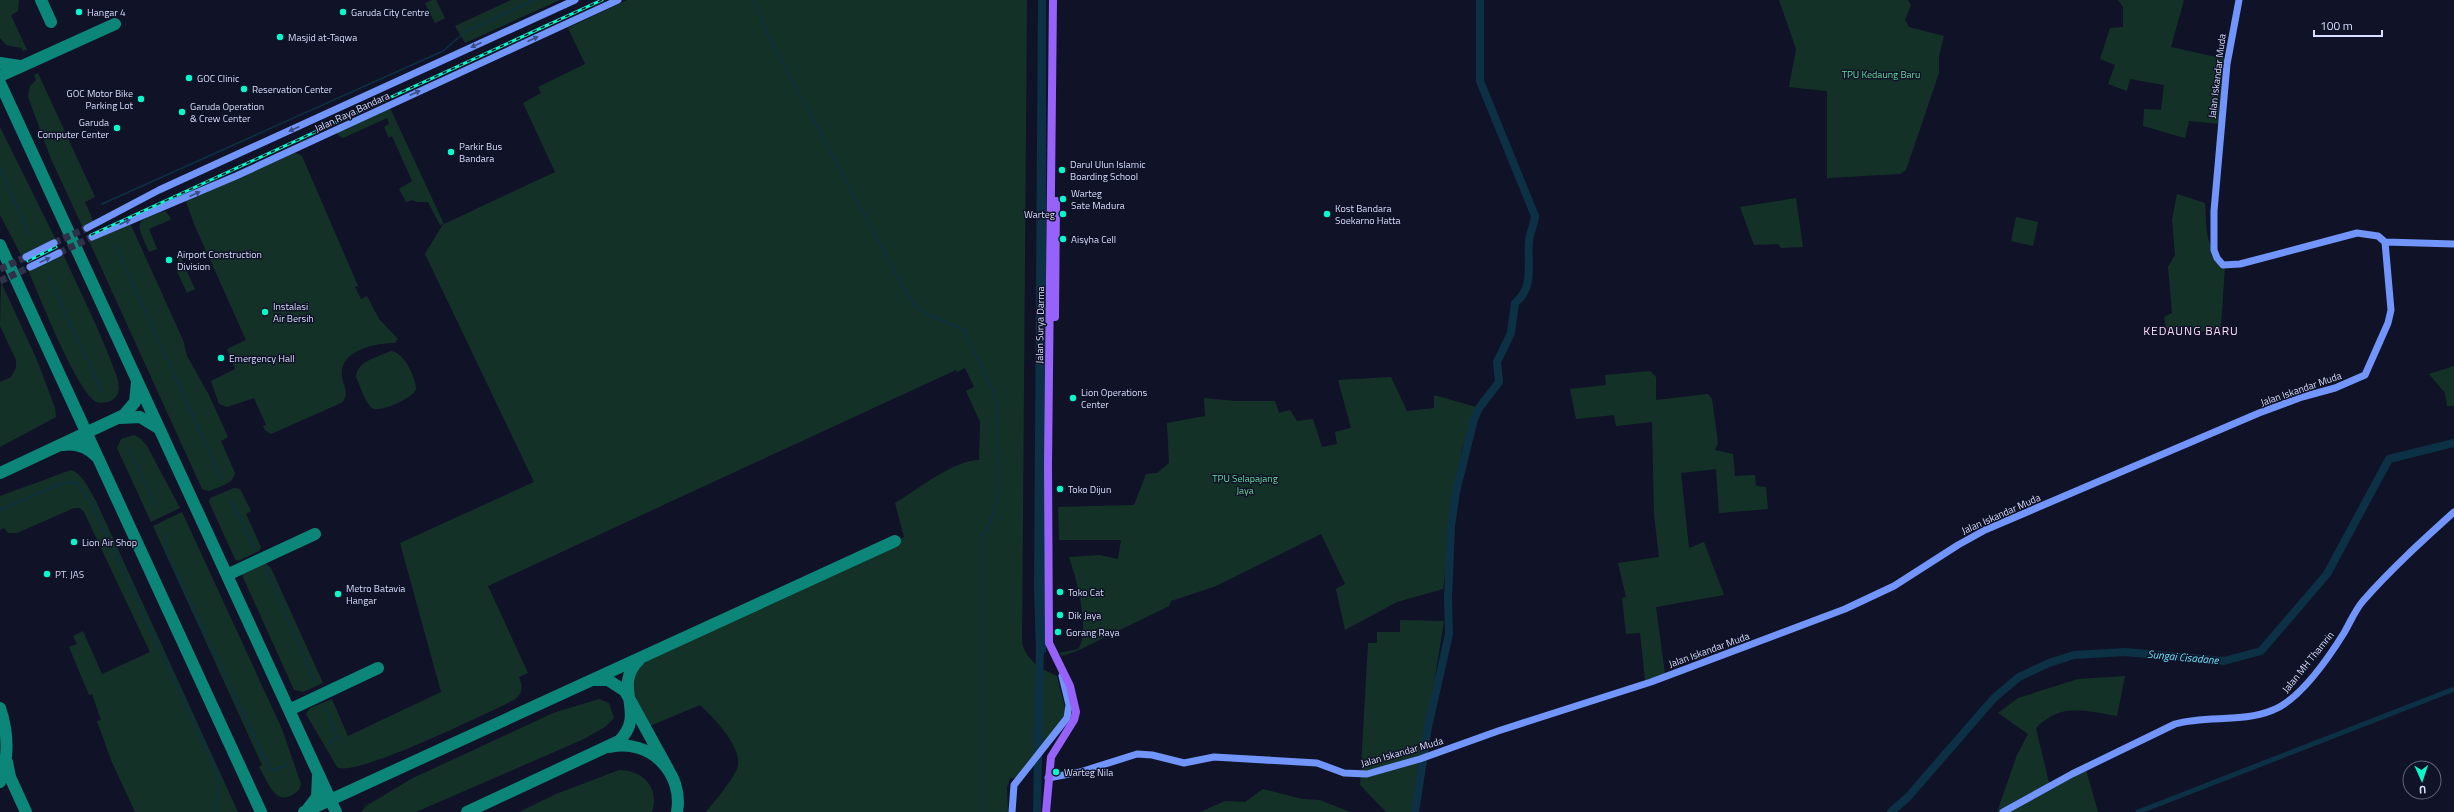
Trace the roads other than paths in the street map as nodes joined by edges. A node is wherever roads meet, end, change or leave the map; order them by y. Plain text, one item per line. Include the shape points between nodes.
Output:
1 (575, 0) edge
2 (618, 0) edge
3 (1053, 0) edge
4 (1057, 0) edge
5 (2240, 0) edge
6 (87, 228) tunnel mouth
7 (92, 238) tunnel mouth
8 (2385, 242) junction
9 (54, 243) tunnel mouth
10 (2454, 244) edge
11 (59, 253) tunnel mouth
12 (26, 256) tunnel mouth
13 (30, 267) tunnel mouth
14 (2454, 512) edge
15 (1053, 650) junction
16 (1048, 778) junction
17 (1012, 812) edge
18 (1046, 812) edge
19 (2003, 812) edge

1 -> 6 street, Jalan Raya Bandara via 159,190
7 -> 2 street, Jalan Raya Bandara via 236,176
3 - 15 main road, Jalan Surya Darma via 1048,465 1049,643
4 - 15 main road, Jalan Surya Darma
5 - 8 street, Jalan Iskandar Muda via 2227,64 2218,158 2213,234 2217,258 2223,265 2244,264 2357,233 2378,236
8 - 10 street
8 - 16 street, Jalan Iskandar Muda via 2390,310 2388,322 2365,375 2342,386 2259,413 1985,530 1874,597 1651,682 1503,729 1424,758 1359,775 1344,773 1317,763 1214,757 1184,763 1137,754 1080,772
9 - 12 street
13 -> 11 street
14 - 19 street, Jalan MH Thamrin via 2407,554 2361,603 2339,639 2287,704 2273,711 2246,717 2192,719 2175,724 2072,774
15 - 16 main road, Jalan Surya Darma via 1070,686 1076,712 1074,720 1051,757
15 - 17 street via 1053,658 1064,680 1068,712 1065,722 1012,790
16 - 18 main road, Jalan Surya Darma

